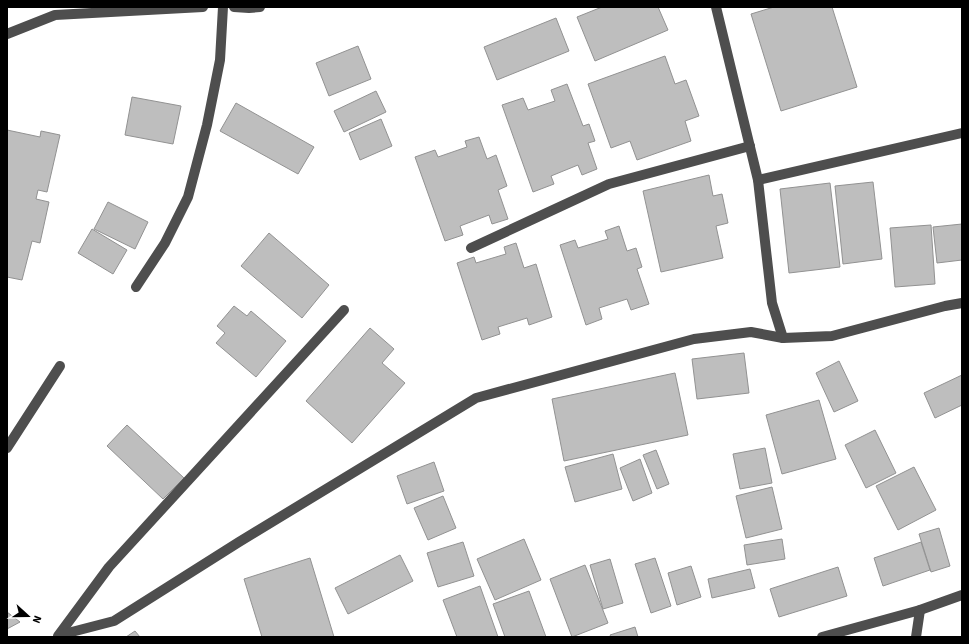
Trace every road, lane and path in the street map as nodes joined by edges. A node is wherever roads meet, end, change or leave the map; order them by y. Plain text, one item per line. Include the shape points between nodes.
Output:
1 (203, 7) edge
2 (223, 7) edge
3 (234, 7) edge
4 (260, 7) edge
5 (716, 7) edge
6 (7, 34) edge
7 (962, 133) edge
8 (750, 146) junction
9 (758, 180) junction
10 (471, 248) dead end
11 (136, 287) dead end
12 (962, 303) edge
13 (344, 310) dead end
14 (782, 338) junction
15 (60, 366) dead end
16 (7, 448) edge
17 (962, 595) edge
18 (920, 610) junction
19 (59, 636) edge
20 (822, 637) edge
21 (916, 637) edge

1 - 6 street via 55,15
2 - 11 street via 220,60 207,125 188,197 165,243
3 - 4 street
5 - 8 street
7 - 9 street
8 - 9 street
8 - 10 street via 609,184
9 - 14 street via 772,303
12 - 14 street via 832,336
13 - 19 street via 108,567
14 - 19 street via 751,332 694,339 476,398 114,621
15 - 16 street
17 - 18 street
18 - 20 street
18 - 21 street

